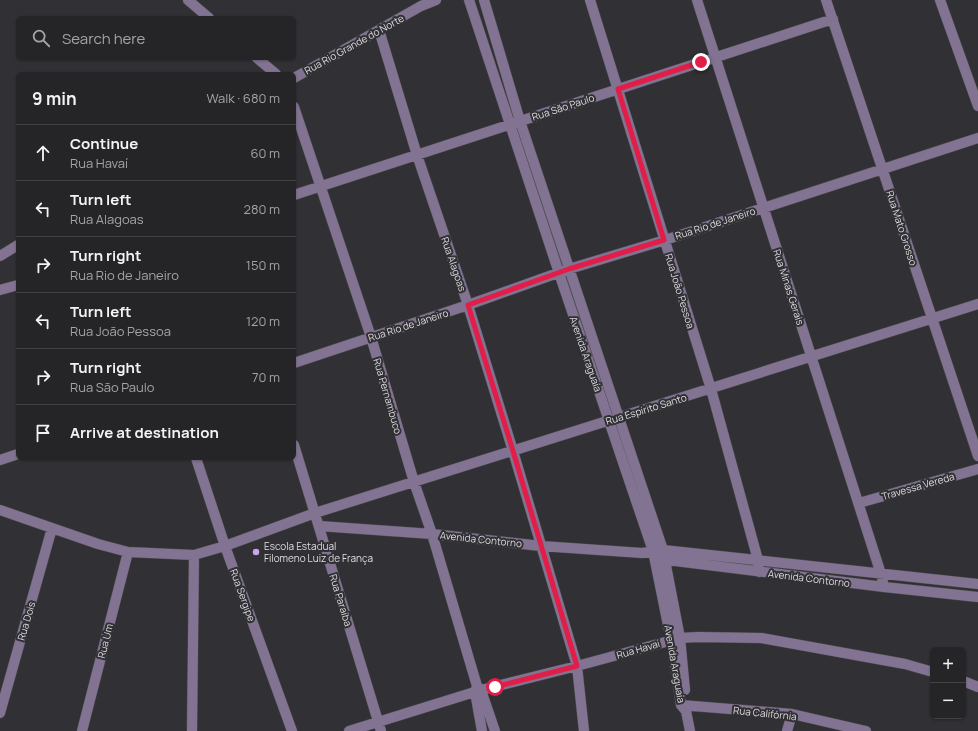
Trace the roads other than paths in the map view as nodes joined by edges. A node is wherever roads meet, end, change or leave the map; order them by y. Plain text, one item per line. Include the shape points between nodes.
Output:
1 (188, 0) edge
2 (436, 0) edge
3 (469, 0) edge
4 (484, 0) edge
5 (590, 0) edge
6 (697, 0) edge
7 (826, 0) edge
8 (940, 0) edge
9 (207, 16) edge
10 (832, 19) junction
11 (379, 30) junction
12 (715, 57) junction
13 (259, 60) edge
14 (274, 72) edge
15 (296, 77) edge
16 (618, 89) junction
17 (512, 92) junction
18 (501, 95) junction
19 (978, 106) edge
20 (296, 113) edge
21 (515, 122) junction
22 (978, 138) edge
23 (417, 155) junction
24 (883, 168) junction
25 (321, 186) junction
26 (296, 194) edge
27 (764, 208) junction
28 (664, 240) junction
29 (16, 246) edge
30 (0, 256) edge
31 (569, 269) junction
32 (559, 273) junction
33 (16, 286) edge
34 (0, 290) edge
35 (978, 304) edge
36 (468, 305) junction
37 (932, 319) junction
38 (371, 337) junction
39 (812, 357) junction
40 (296, 362) edge
41 (711, 388) junction
42 (620, 417) junction
43 (609, 421) junction
44 (296, 451) edge
45 (513, 451) junction
46 (16, 455) edge
47 (978, 456) edge
48 (0, 460) edge
49 (197, 460) edge
50 (978, 469) edge
51 (414, 482) junction
52 (859, 503) junction
53 (0, 510) edge
54 (315, 513) junction
55 (319, 526) junction
56 (52, 528) junction
57 (432, 534) junction
58 (225, 546) junction
59 (541, 546) junction
60 (128, 552) junction
61 (194, 555) junction
62 (659, 555) junction
63 (758, 560) junction
64 (759, 572) junction
65 (881, 574) junction
66 (978, 584) edge
67 (884, 587) junction
68 (978, 597) edge
69 (675, 639) junction
70 (577, 666) junction
71 (930, 671) edge
72 (966, 682) edge
73 (978, 686) edge
74 (478, 689) junction
75 (685, 707) junction
76 (0, 713) edge
77 (792, 714) junction
78 (380, 726) edge
79 (82, 731) edge
80 (192, 731) edge
81 (292, 731) edge
82 (349, 731) edge
83 (482, 731) edge
84 (495, 731) edge
85 (584, 731) edge
86 (690, 731) edge
87 (786, 731) edge
88 (865, 731) edge

1 - 9 street
2 - 11 street, Rua Rio Grande do Norte
3 - 18 street, Avenida Araguaía
4 - 17 street, Avenida Araguaía
5 - 16 street, Rua João Pessoa
6 - 12 street, Rua Minas Gerais
7 - 10 street, Rua Mato Grosso
8 - 19 street
10 - 12 street, Rua São Paulo
10 - 24 street, Rua Mato Grosso
11 - 15 street, Rua Rio Grande do Norte
11 - 23 street, Rua Alagoas
12 - 16 street, Rua São Paulo
12 - 27 street, Rua Minas Gerais
13 - 14 street
16 - 21 street, Rua São Paulo
16 - 28 street, Rua João Pessoa
17 - 18 street
17 - 21 street, Avenida Araguaía
18 - 21 street, Avenida Araguaía
20 - 25 street, Rua Pernambuco
21 - 23 street, Rua São Paulo
21 - 31 street, Avenida Araguaía
21 - 32 street, Avenida Araguaía
22 - 24 street, Rua Rio de Janeiro
23 - 25 street, Rua São Paulo
23 - 36 street, Rua Alagoas
24 - 27 street, Rua Rio de Janeiro
24 - 37 street, Rua Mato Grosso
25 - 26 street, Rua São Paulo
25 - 38 street, Rua Pernambuco
27 - 28 street, Rua Rio de Janeiro
27 - 39 street, Rua Minas Gerais
28 - 31 street, Rua Rio de Janeiro
28 - 41 street, Rua João Pessoa
29 - 30 street
31 - 32 street, Rua Rio de Janeiro
31 - 42 street, Avenida Araguaía
32 - 36 street, Rua Rio de Janeiro
32 - 43 street, Avenida Araguaía
33 - 34 street
35 - 37 street, Rua Espírito Santo
36 - 38 street, Rua Rio de Janeiro
36 - 45 street, Rua Alagoas
37 - 39 street, Rua Espírito Santo
37 - 47 street, Rua Mato Grosso
38 - 40 street, Rua Rio de Janeiro
38 - 51 street, Rua Pernambuco
39 - 41 street, Rua Espírito Santo
39 - 52 street, Rua Minas Gerais
41 - 42 street, Rua Espírito Santo
41 - 63 street, Rua João Pessoa
42 - 43 street, Rua Espírito Santo
42 - 62 street, Avenida Araguaía
43 - 45 street, Rua Espírito Santo
43 - 62 street, Avenida Araguaía
44 - 54 street, Rua Paraíba
45 - 51 street, Rua Espírito Santo
45 - 59 street, Rua Alagoas
46 - 48 street
49 - 58 street, Rua Sergipe
50 - 52 street, Travessa Vereda
51 - 54 street, Rua Espírito Santo
51 - 57 street, Rua Pernambuco
52 - 65 street, Rua Minas Gerais
53 - 56 street, Rua Espírito Santo
54 - 55 street, Rua Paraíba
54 - 58 street, Rua Espírito Santo
55 - 57 street, Avenida Contorno
55 - 78 street, Rua Paraíba
56 - 60 street, Rua Espírito Santo
56 - 76 street, Rua Dois
57 - 59 street, Avenida Contorno
57 - 74 street, Rua Pernambuco
58 - 61 street, Rua Espírito Santo
58 - 81 street, Rua Sergipe
59 - 62 street, Avenida Contorno
59 - 70 street, Rua Alagoas
60 - 61 street, Rua Espírito Santo
60 - 79 street, Rua Um
61 - 80 street
62 - 63 street, Avenida Contorno
62 - 64 street, Avenida Contorno
62 - 69 street, Avenida Araguaía
63 - 64 street, Rua João Pessoa
63 - 65 street, Avenida Contorno
64 - 67 street, Avenida Contorno
65 - 66 street, Avenida Contorno
65 - 67 street, Rua Minas Gerais
67 - 68 street, Avenida Contorno
69 - 70 street, Rua Havaí
69 - 71 street, Rua Havaí via 698,636 761,638 905,664
69 - 75 street, Avenida Araguaía
70 - 74 street, Rua Havaí
70 - 85 street, Rua Alagoas
72 - 73 street
74 - 78 street, Rua Havaí
74 - 83 street, Rua Pernambuco
74 - 84 street, Rua Pernambuco
75 - 77 street, Rua Califórnia
75 - 86 street, Avenida Araguaía
77 - 87 street
77 - 88 street, Rua Califórnia
78 - 82 street, Rua Havaí

